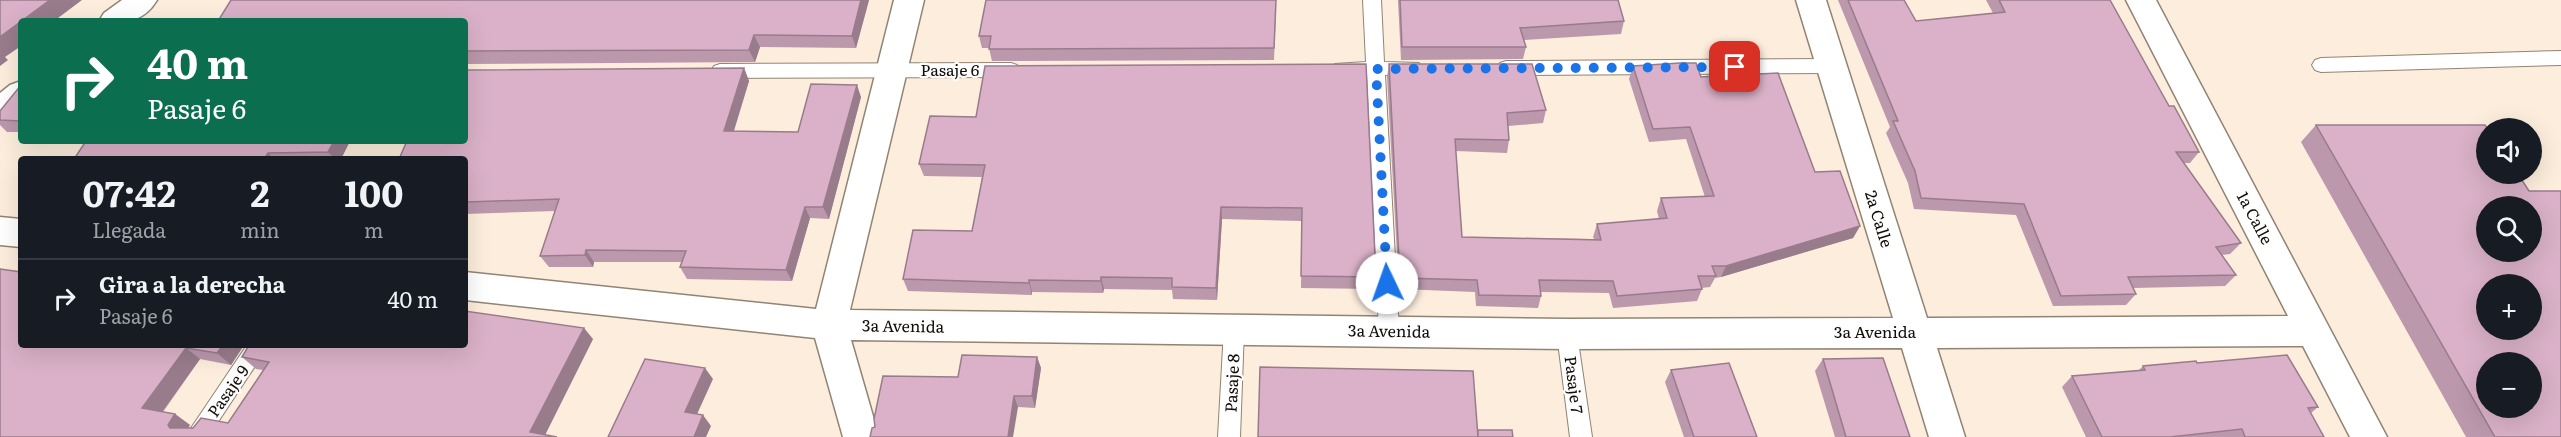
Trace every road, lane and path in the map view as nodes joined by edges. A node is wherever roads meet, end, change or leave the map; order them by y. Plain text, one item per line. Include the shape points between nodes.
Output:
1 (142, 0) edge
2 (909, 0) edge
3 (1372, 0) edge
4 (1811, 0) edge
5 (2140, 0) edge
6 (118, 18) edge
7 (2561, 58) edge
8 (2322, 64) dead end
9 (1831, 66) junction
10 (1436, 68) edge
11 (1484, 68) edge
12 (1328, 69) edge
13 (1376, 69) junction
14 (892, 70) junction
15 (1033, 70) edge
16 (702, 71) edge
17 (18, 96) edge
18 (0, 111) edge
19 (0, 231) edge
20 (18, 233) edge
21 (468, 286) edge
22 (829, 325) junction
23 (1234, 329) junction
24 (1389, 331) junction
25 (2315, 331) junction
26 (1914, 332) junction
27 (1568, 334) junction
28 (257, 348) edge
29 (196, 437) edge
30 (861, 437) edge
31 (1229, 437) edge
32 (1581, 437) edge
33 (1947, 437) edge
34 (2369, 437) edge

1 - 6 street
2 - 14 street
3 - 13 lane
4 - 9 street, 2a Calle
5 - 25 street, 1a Calle
7 - 8 lane
9 - 11 lane
9 - 26 street, 2a Calle
10 - 13 lane
12 - 13 lane
13 - 24 lane
14 - 15 lane, Pasaje 6
14 - 16 lane, Pasaje 6
14 - 22 street
17 - 18 street
19 - 20 street
21 - 22 street, 3a Avenida
22 - 23 street, 3a Avenida
22 - 30 street
23 - 24 street, 3a Avenida
23 - 31 lane, Pasaje 8
24 - 27 street, 3a Avenida
25 - 26 street, 3a Avenida
25 - 34 street, 1a Calle
26 - 27 street, 3a Avenida
26 - 33 street, 2a Calle
27 - 32 lane, Pasaje 7
28 - 29 lane, Pasaje 9

